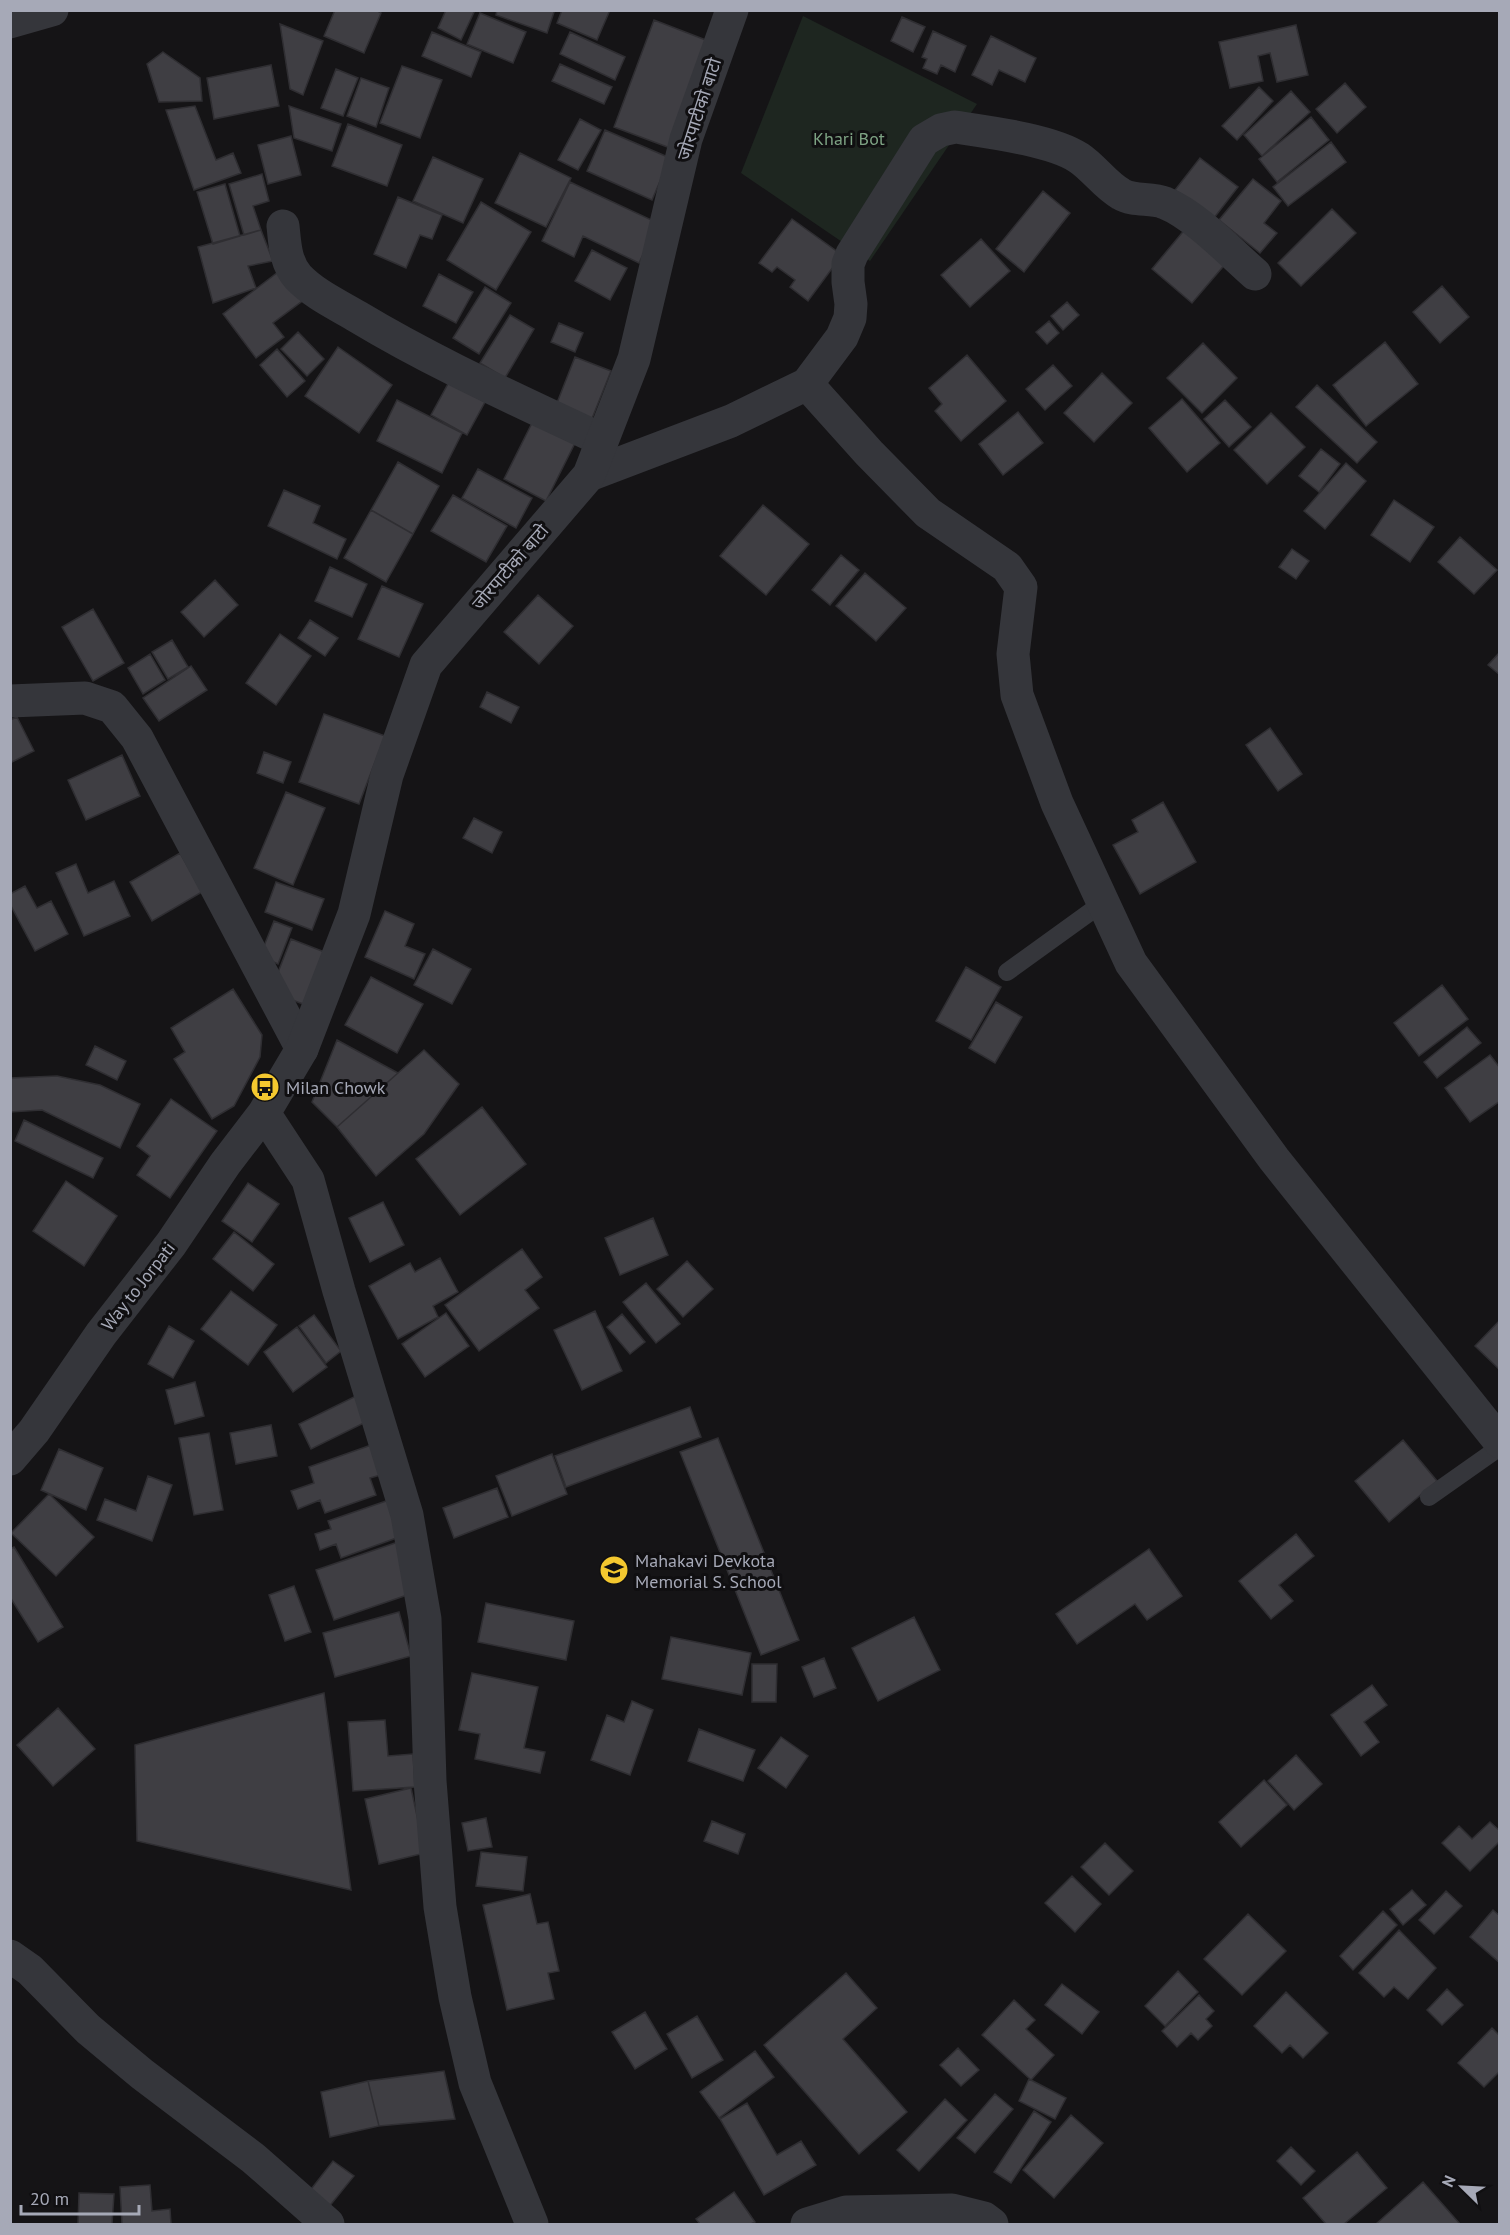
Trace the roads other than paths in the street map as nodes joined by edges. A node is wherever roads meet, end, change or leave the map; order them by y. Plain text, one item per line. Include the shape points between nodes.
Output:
1 (52, 10) edge
2 (732, 10) edge
3 (10, 22) edge
4 (283, 225) dead end
5 (1255, 274) dead end
6 (807, 384) junction
7 (602, 440) junction
8 (589, 475) junction
9 (10, 700) edge
10 (1104, 902) junction
11 (1007, 972) dead end
12 (302, 1049) junction
13 (264, 1113) junction
14 (1500, 1442) edge
15 (1500, 1447) edge
16 (10, 1459) edge
17 (1429, 1497) dead end
18 (10, 1956) edge
19 (328, 2224) edge
20 (532, 2224) edge
21 (807, 2224) edge
22 (992, 2224) edge

1 - 3 street
2 - 7 street, जोरपाटीको बाटो via 687,139 634,359
4 - 7 street via 286,256 297,276 316,292 376,328
5 - 6 street via 1185,214 1166,203 1120,194 1079,158 1057,147 955,127 940,130 924,140 852,254 848,282 850,318 842,337
6 - 8 street via 731,421
6 - 10 street via 928,513 1007,567 1021,587 1013,654 1017,695 1057,803
7 - 8 street, जोरपाटीको बाटो
8 - 12 street, जोरपाटीको बाटो via 426,665 387,776 354,914
9 - 12 street via 85,698 112,707 137,738
10 - 11 lane
10 - 14 street via 1131,963 1274,1159
12 - 13 street, जोरपाटीको बाटो
13 - 16 street, Way to Jorpati
13 - 20 street via 308,1180 407,1515 425,1619 440,1907 455,1997 475,2083
15 - 17 lane
18 - 19 street via 30,1970 88,2029 254,2158
21 - 22 street via 846,2212 952,2210 984,2218

